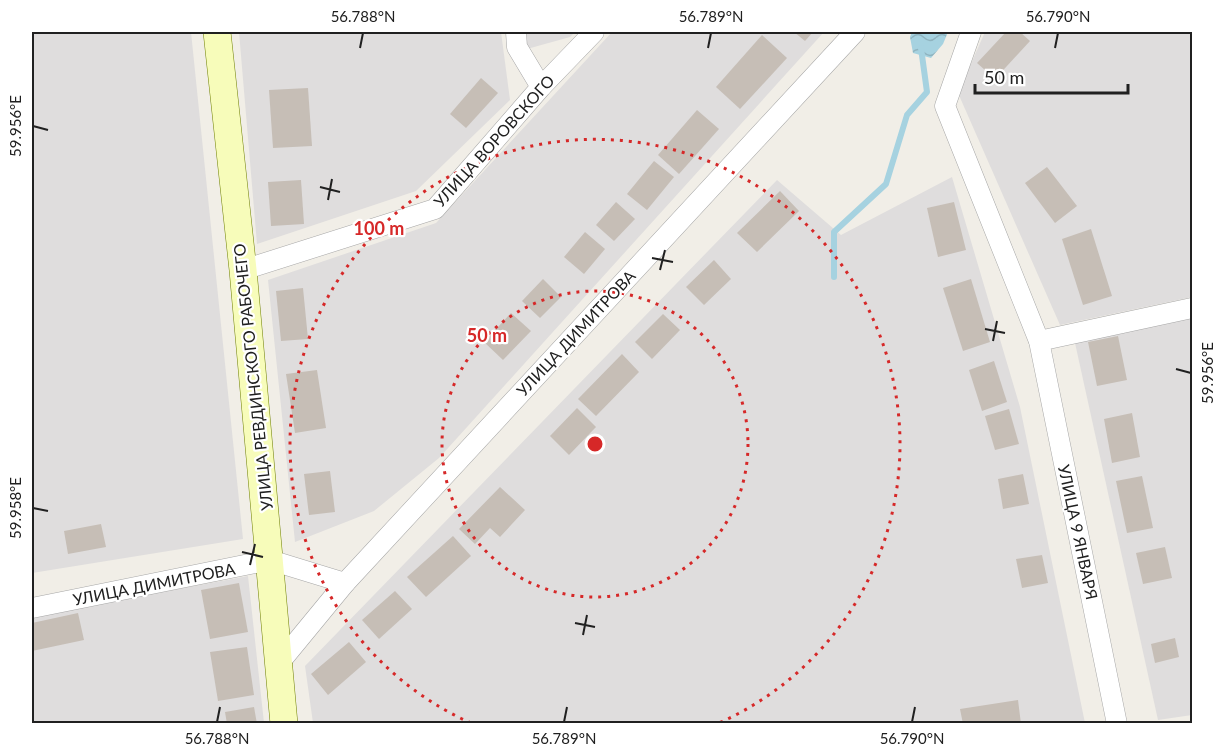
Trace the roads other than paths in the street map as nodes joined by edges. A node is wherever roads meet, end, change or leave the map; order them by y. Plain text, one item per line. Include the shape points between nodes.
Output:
1 (217, 32) edge
2 (516, 32) edge
3 (594, 32) edge
4 (855, 32) edge
5 (970, 32) edge
6 (541, 87) junction
7 (243, 270) junction
8 (1192, 308) edge
9 (1039, 341) junction
10 (270, 560) junction
11 (345, 583) junction
12 (32, 608) edge
13 (280, 662) junction
14 (284, 723) edge
15 (1117, 723) edge

1 - 7 street, УЛИЦА РЕВДИНСКОГО РАБОЧЕГО
2 - 6 street via 517,47
3 - 6 street, УЛИЦА ВОРОВСКОГО
4 - 11 street, УЛИЦА ДИМИТРОВА
5 - 9 street, УЛИЦА 9 ЯНВАРЯ via 945,106
6 - 7 street, УЛИЦА ВОРОВСКОГО via 435,209
7 - 10 street, УЛИЦА РЕВДИНСКОГО РАБОЧЕГО
8 - 9 street
9 - 15 street, УЛИЦА 9 ЯНВАРЯ
10 - 11 street, УЛИЦА ДИМИТРОВА
10 - 12 street, УЛИЦА ДИМИТРОВА
10 - 13 street, УЛИЦА РЕВДИНСКОГО РАБОЧЕГО
11 - 13 street, УЛИЦА ДИМИТРОВА
13 - 14 street, УЛИЦА РЕВДИНСКОГО РАБОЧЕГО

